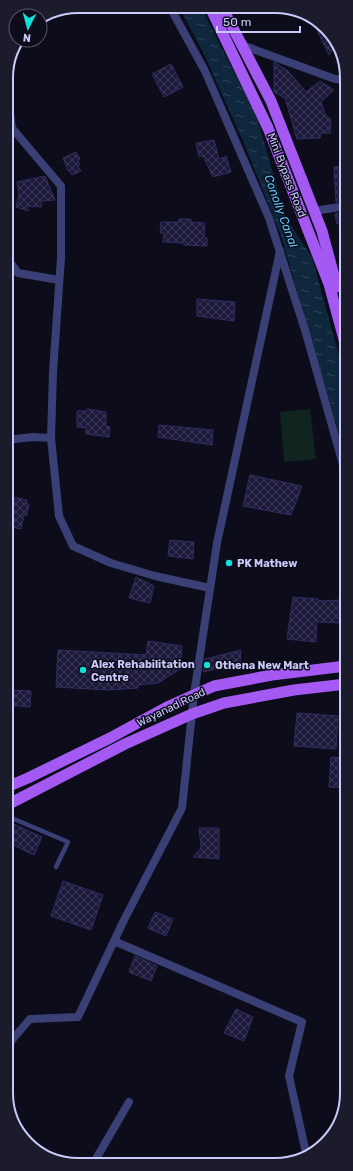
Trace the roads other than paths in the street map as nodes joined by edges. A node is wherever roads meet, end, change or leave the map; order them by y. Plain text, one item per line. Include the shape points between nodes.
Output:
1 (173, 13) edge
2 (214, 13) edge
3 (226, 13) edge
4 (242, 45) junction
5 (340, 79) edge
6 (13, 129) edge
7 (340, 207) edge
8 (314, 211) junction
9 (280, 251) junction
10 (13, 266) edge
11 (59, 280) junction
12 (340, 298) edge
13 (340, 325) edge
14 (52, 438) junction
15 (13, 439) edge
16 (340, 454) edge
17 (210, 588) junction
18 (340, 667) edge
19 (340, 685) edge
20 (194, 694) junction
21 (192, 714) junction
22 (13, 784) edge
23 (13, 802) edge
24 (13, 819) edge
25 (56, 867) dead end
26 (114, 942) junction
27 (13, 1039) edge
28 (129, 1102) dead end
29 (305, 1150) edge
30 (97, 1158) edge

1 - 9 street via 205,71 269,218
2 - 13 main road, Mini Bypass Road via 268,128 329,284
3 - 4 main road, Mini Bypass Road
4 - 5 street
4 - 8 main road, Mini Bypass Road via 271,101
6 - 11 street via 61,186
7 - 8 street
8 - 12 main road, Mini Bypass Road
9 - 16 street
9 - 17 street via 217,543
10 - 11 street via 18,272
11 - 14 street
14 - 15 street
14 - 17 street via 59,516 74,546 118,565
17 - 20 street
18 - 20 main road, Wayanad Road via 272,675 214,686
19 - 21 main road via 294,690 224,704
20 - 21 street
20 - 22 main road, Wayanad Road
21 - 23 main road via 125,744
21 - 26 street via 182,808
24 - 25 lane via 68,842
26 - 27 street via 78,1018 30,1019
26 - 29 street via 302,1022 289,1076
28 - 30 street

